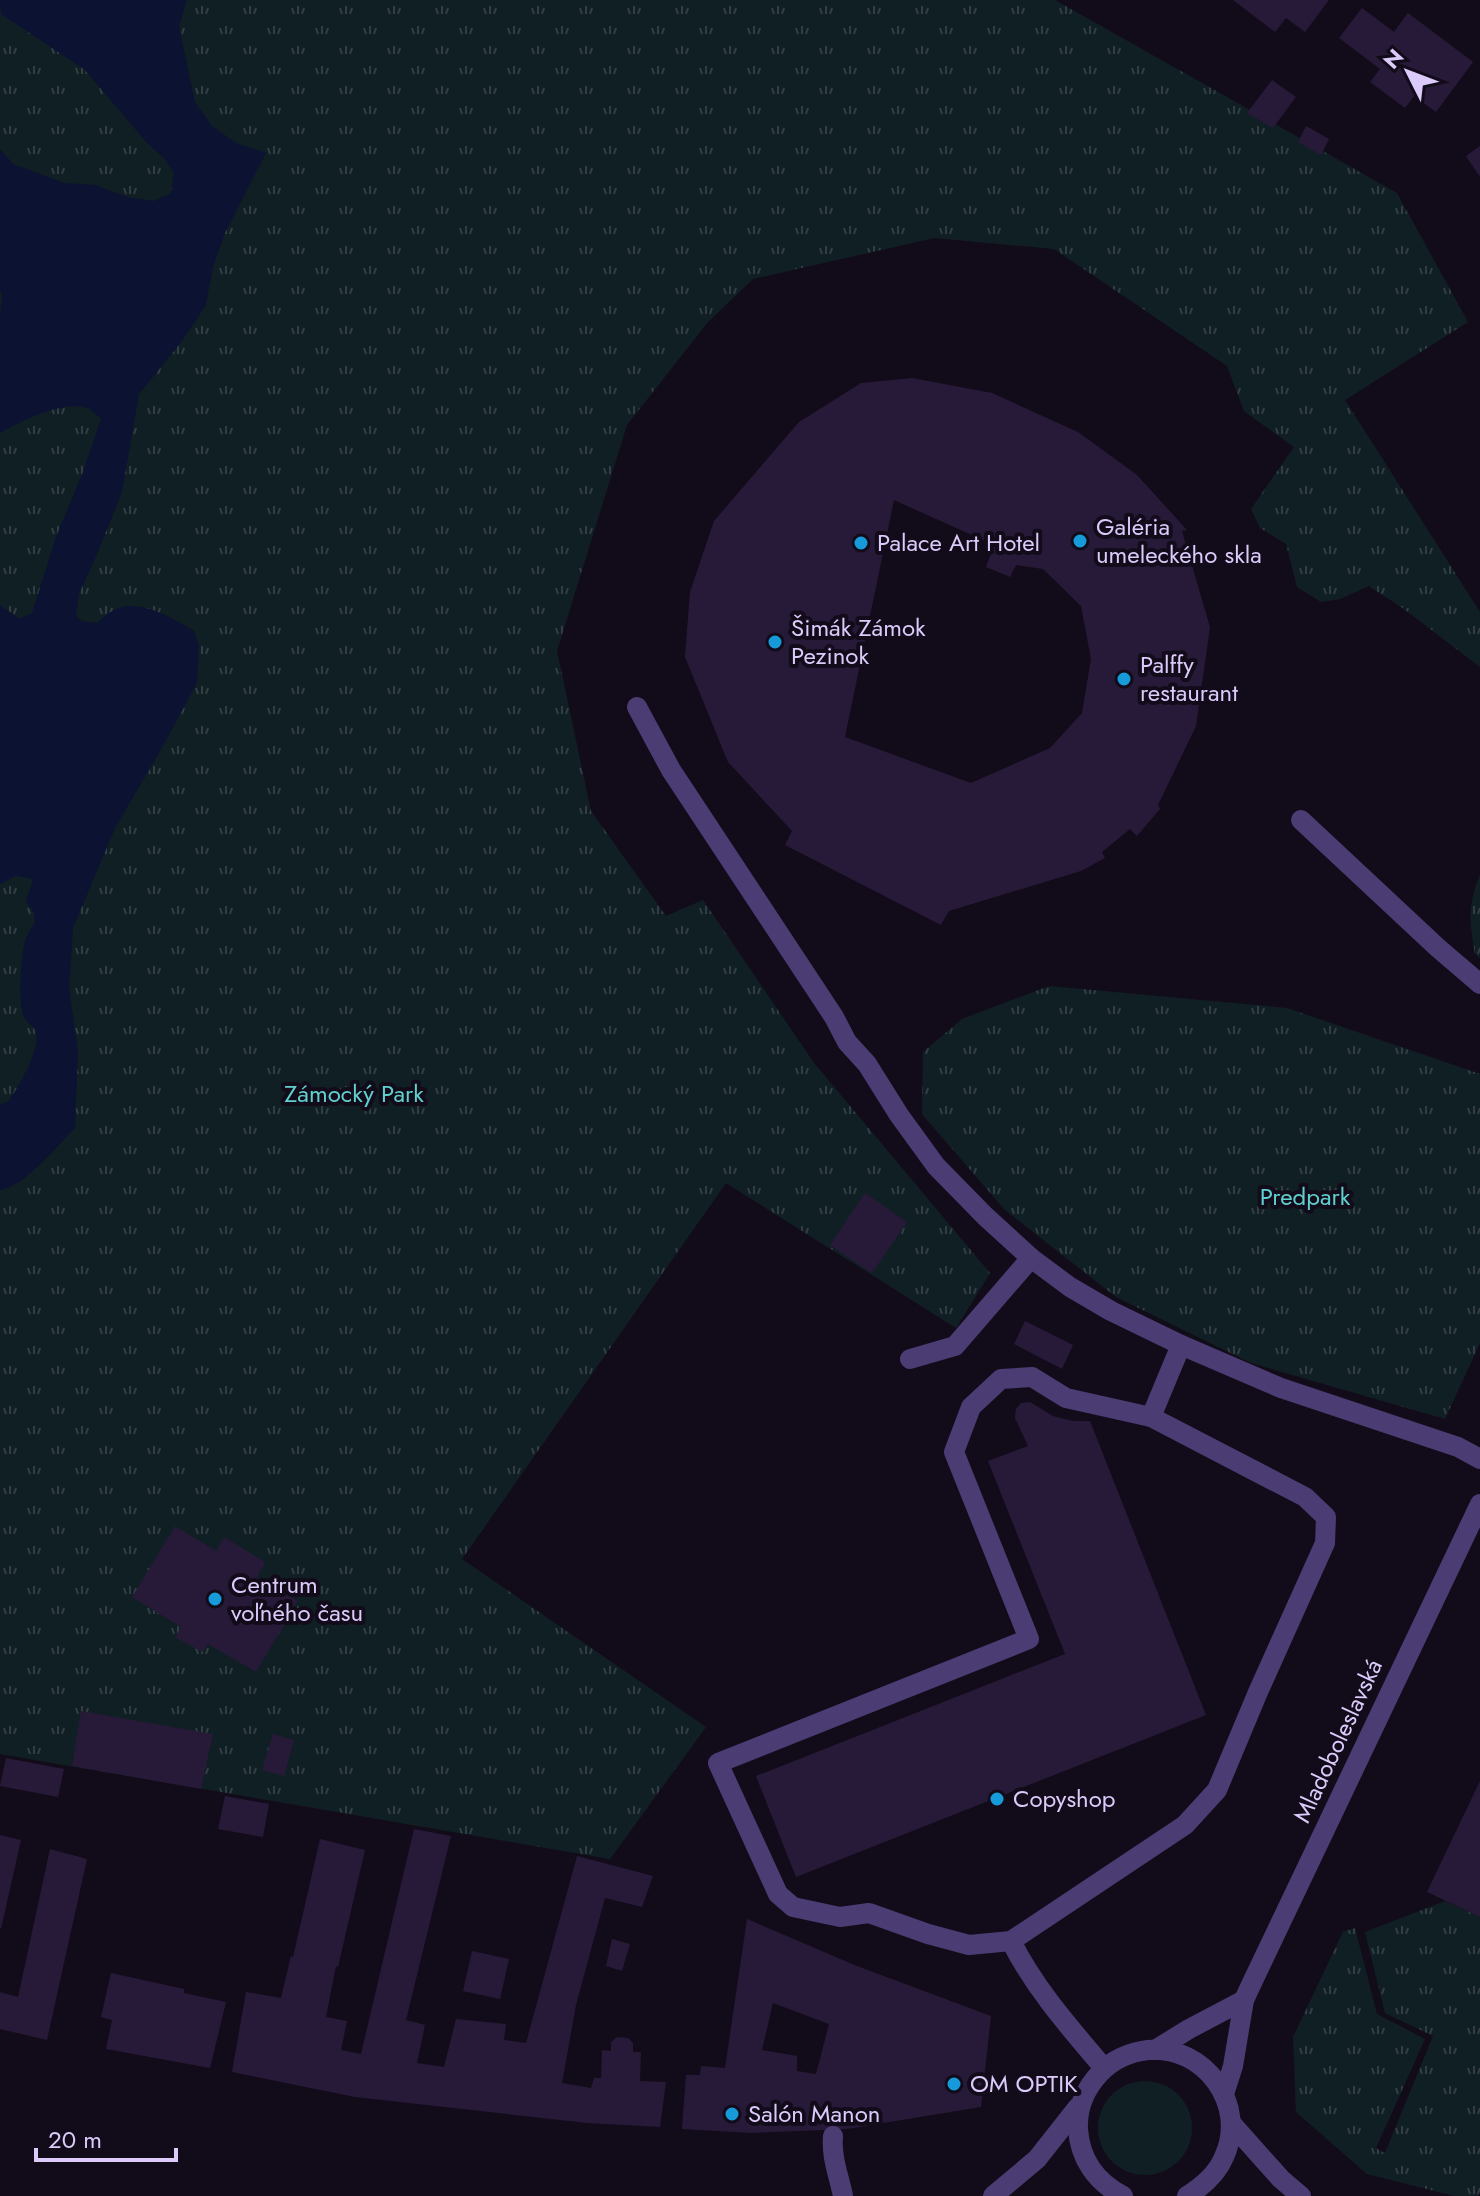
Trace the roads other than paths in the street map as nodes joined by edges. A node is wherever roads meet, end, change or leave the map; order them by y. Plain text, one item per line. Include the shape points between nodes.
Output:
1 (637, 707) dead end
2 (1301, 820) dead end
3 (1480, 984) edge
4 (1031, 1258) junction
5 (1181, 1345) junction
6 (910, 1359) dead end
7 (1151, 1417) junction
8 (1480, 1459) edge
9 (1480, 1504) edge
10 (1011, 1941) junction
11 (1244, 2000) junction
12 (1155, 2050) junction
13 (1104, 2068) junction
14 (1224, 2094) junction
15 (1081, 2104) junction
16 (1231, 2123) junction
17 (833, 2136) dead end
18 (1109, 2194) edge
19 (843, 2196) edge
20 (993, 2196) edge
21 (1187, 2196) edge
22 (1301, 2196) edge

1 - 4 street via 671,770 899,1115 936,1166
2 - 3 street
4 - 5 street via 1111,1311
4 - 6 street via 955,1346
5 - 7 street
5 - 8 street via 1281,1388
7 - 10 street via 1305,1497 1326,1517 1325,1543 1217,1790 1185,1825
7 - 10 street via 1066,1398 1032,1377 1001,1379 971,1407 954,1452 1029,1639 718,1763 778,1894 793,1907 840,1917 869,1913 969,1945
9 - 11 street, Mladoboleslavská
10 - 13 street via 1057,2014
11 - 12 street
11 - 14 street, Mladoboleslavská
12 - 13 street via 1136,2051
12 - 14 street via 1189,2057
13 - 15 street
14 - 16 street
15 - 18 street via 1079,2142
15 - 20 street via 1037,2159
16 - 21 street via 1219,2166
16 - 22 street
17 - 19 street

